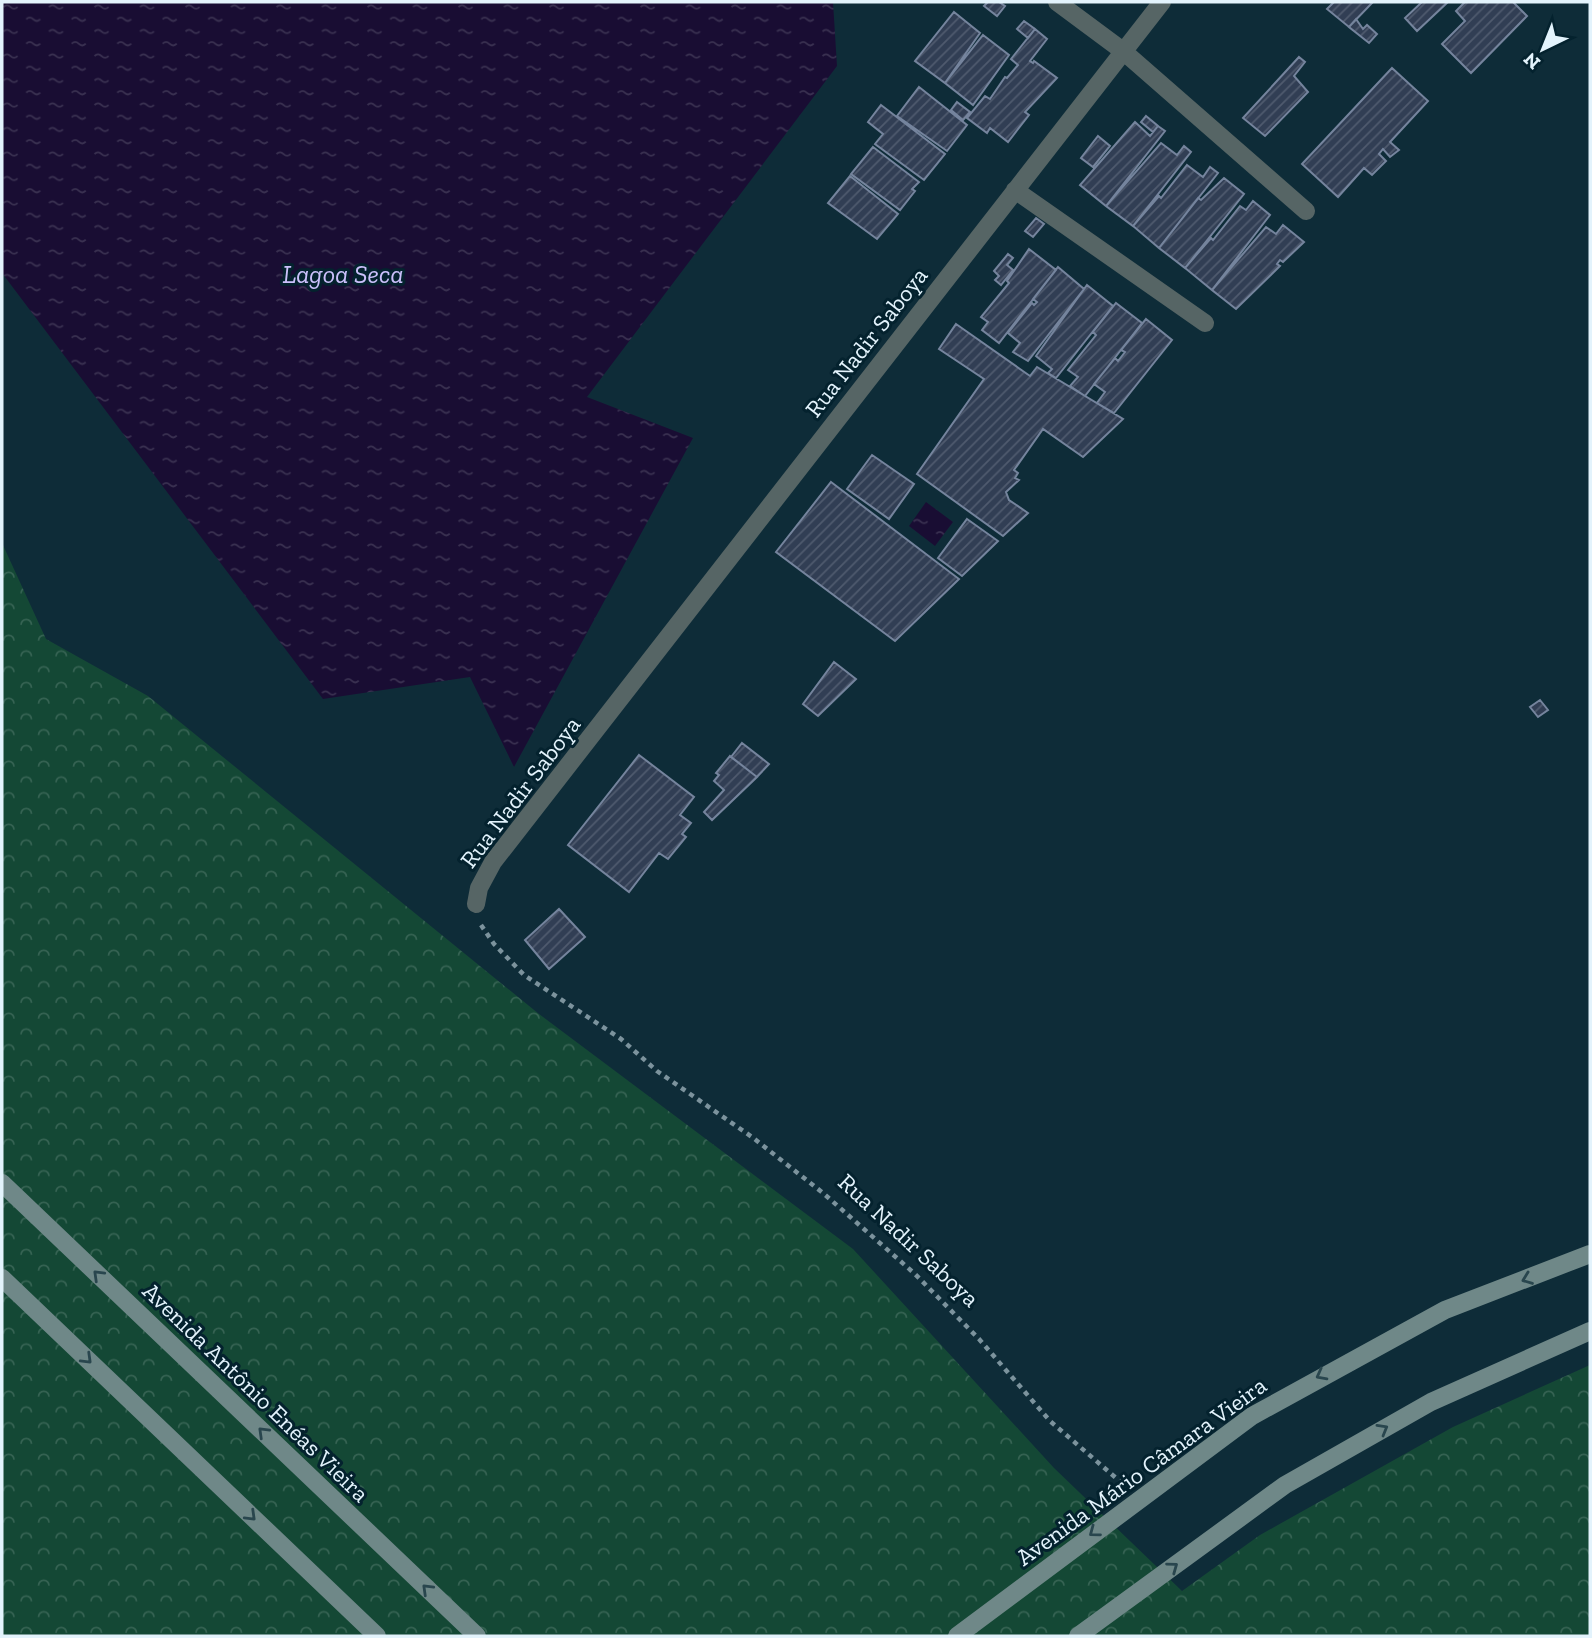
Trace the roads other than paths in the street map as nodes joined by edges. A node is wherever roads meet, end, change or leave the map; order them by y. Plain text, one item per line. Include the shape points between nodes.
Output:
1 (1058, 2) edge
2 (1162, 2) edge
3 (1123, 51) junction
4 (1015, 190) junction
5 (1306, 211) dead end
6 (1205, 323) dead end
7 (476, 904) road end
8 (2, 1183) edge
9 (1590, 1254) edge
10 (2, 1278) edge
11 (1590, 1331) edge
12 (377, 1636) edge
13 (477, 1636) edge
14 (957, 1636) edge
15 (1079, 1636) edge

1 - 3 street
2 - 3 street, Rua Nadir Saboya
3 - 4 street, Rua Nadir Saboya
3 - 5 street
4 - 6 street
4 - 7 street, Rua Nadir Saboya via 494,862 479,888
13 -> 8 street, Avenida Antônio Enéas Vieira
9 -> 14 street, Avenida Mário Câmara Vieira via 1445,1310 1252,1416
10 -> 12 street
15 -> 11 street via 1285,1485 1431,1402

